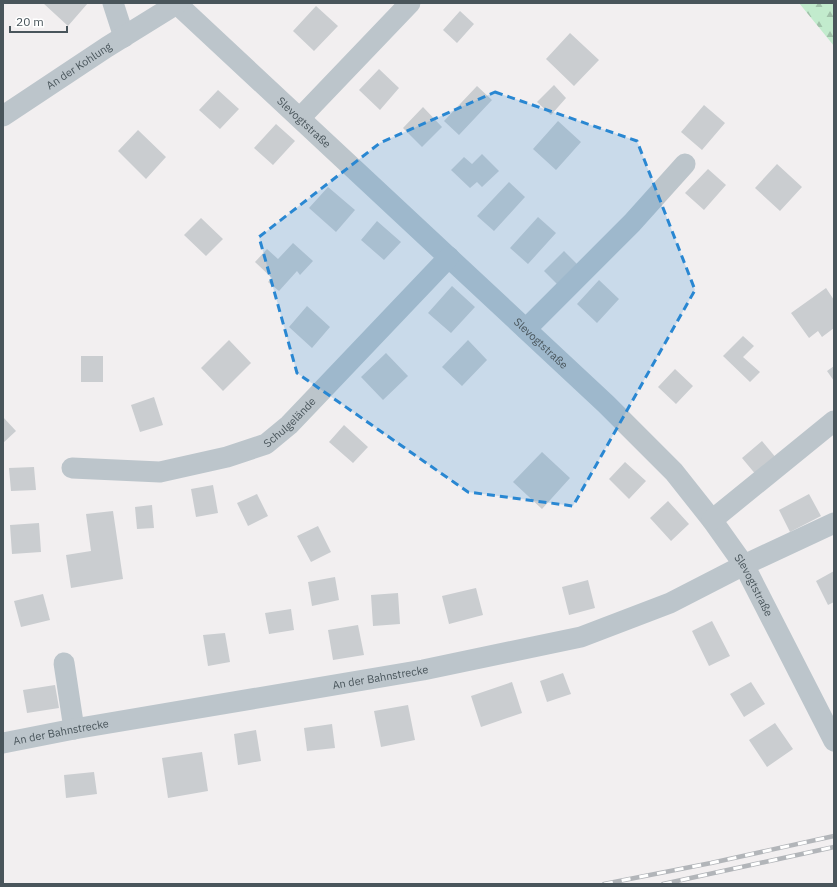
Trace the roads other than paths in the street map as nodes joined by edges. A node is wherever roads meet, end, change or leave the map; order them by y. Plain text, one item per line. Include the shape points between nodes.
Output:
1 (113, 3) edge
2 (177, 3) edge
3 (410, 3) edge
4 (124, 37) junction
5 (3, 116) edge
6 (300, 118) junction
7 (685, 164) dead end
8 (449, 257) junction
9 (526, 329) junction
10 (834, 421) edge
11 (72, 468) dead end
12 (712, 520) junction
13 (834, 523) edge
14 (744, 565) junction
15 (64, 663) dead end
16 (74, 729) junction
17 (834, 741) edge
18 (3, 743) edge

1 - 4 street
2 - 4 street, An der Kohlung
2 - 6 street, Slevogtstraße
3 - 6 street
4 - 5 street, An der Kohlung
6 - 8 street, Slevogtstraße
7 - 9 street via 632,223
8 - 9 street, Slevogtstraße
8 - 11 street, Schulgelände via 289,425 266,444 160,472
9 - 12 street, Slevogtstraße via 674,472
10 - 12 street
12 - 14 street, Slevogtstraße
13 - 14 street, An der Bahnstrecke
14 - 16 street, An der Bahnstrecke via 670,603 581,637 423,670
14 - 17 street, Slevogtstraße
15 - 16 street
16 - 18 street, An der Bahnstrecke

